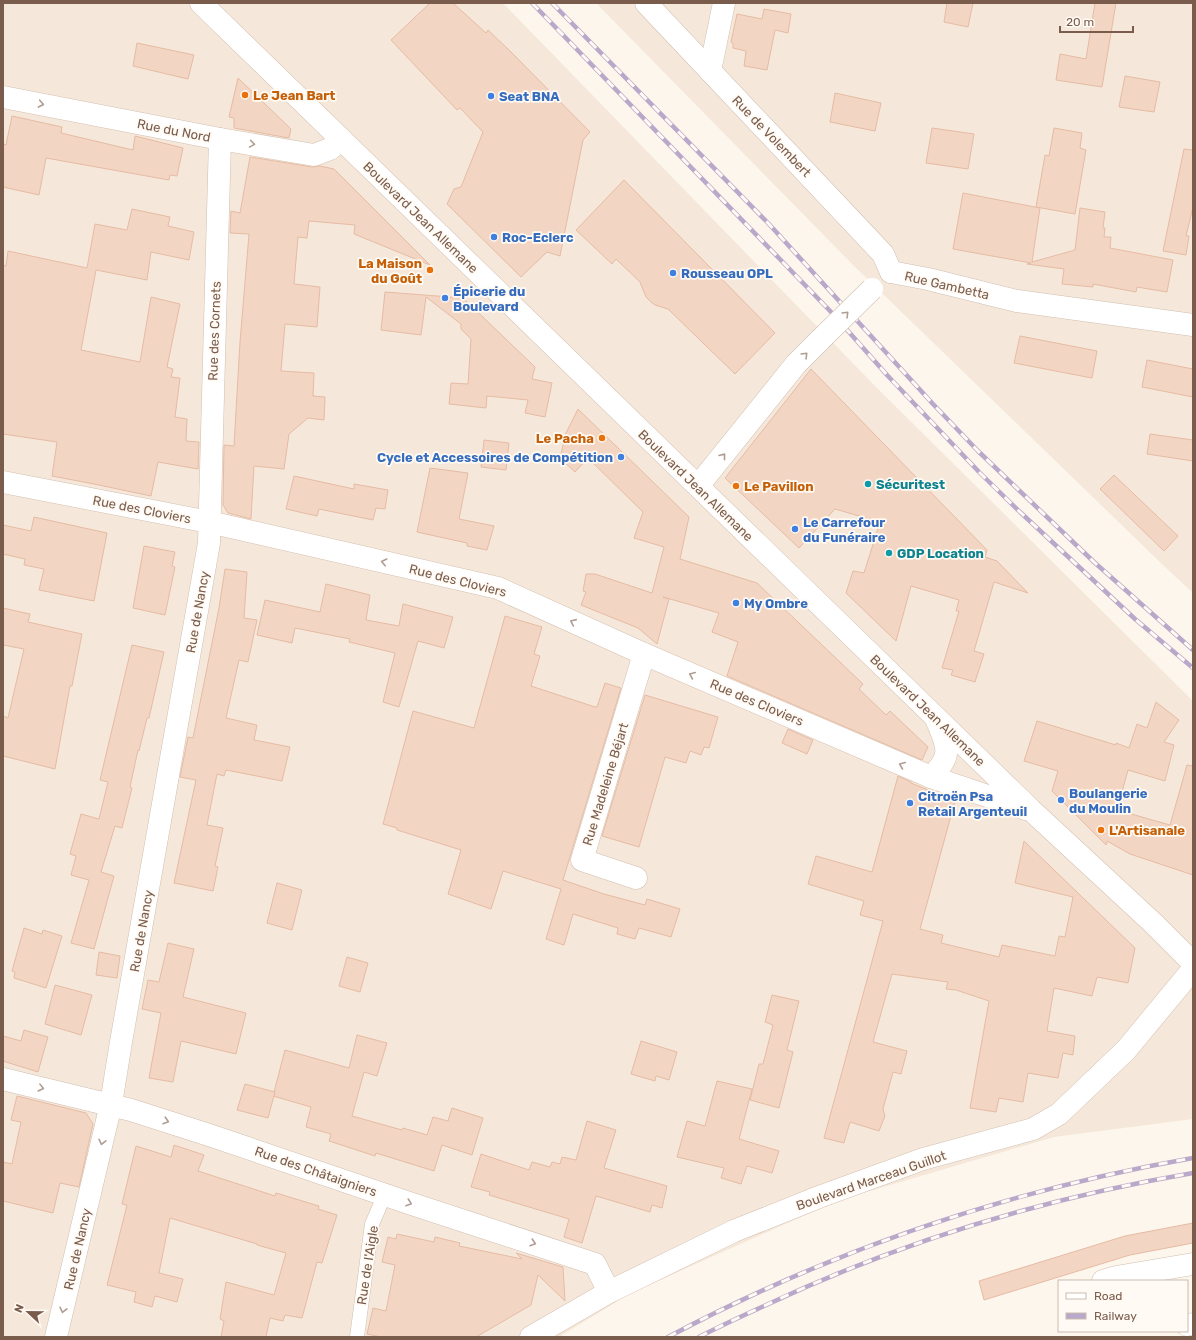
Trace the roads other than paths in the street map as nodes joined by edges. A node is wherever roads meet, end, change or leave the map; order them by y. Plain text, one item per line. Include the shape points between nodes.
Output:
1 (201, 3) edge
2 (646, 3) edge
3 (724, 3) edge
4 (710, 71) junction
5 (3, 97) edge
6 (220, 139) junction
7 (341, 139) junction
8 (891, 272) junction
9 (1193, 326) edge
10 (3, 482) edge
11 (698, 486) junction
12 (209, 522) junction
13 (644, 654) junction
14 (935, 717) junction
15 (931, 777) junction
16 (1031, 810) junction
17 (636, 878) dead end
18 (1193, 963) edge
19 (1193, 969) edge
20 (3, 1079) edge
21 (111, 1104) junction
22 (385, 1194) junction
23 (1193, 1264) edge
24 (1106, 1280) edge
25 (609, 1292) junction
26 (56, 1337) edge
27 (357, 1337) edge
28 (531, 1337) edge

1 - 7 street, Boulevard Jean Allemane
2 - 4 street, Rue de Volembert
3 - 4 street
4 - 8 street, Rue de Volembert via 883,254
5 -> 6 street, Rue du Nord
6 -> 7 street, Rue du Nord via 314,155 330,149
6 - 12 street, Rue des Cornets
7 - 11 street, Boulevard Jean Allemane
8 - 9 street, Rue Gambetta via 1017,301
11 -> 8 street, Rue Gambetta, bridge via 796,364
10 - 12 street, Rue des Cloviers
11 - 14 street, Boulevard Jean Allemane
13 -> 12 street, Rue des Cloviers via 498,588
12 - 21 street, Rue de Nancy via 209,543
15 -> 13 street, Rue des Cloviers
13 - 17 street, Rue Madeleine Béjart via 582,860
14 - 15 street via 947,752 941,767
14 - 16 street, Boulevard Jean Allemane
15 - 16 street, Rue des Cloviers
16 - 18 street, Boulevard Jean Allemane
19 - 25 street, Boulevard Marceau Guillot via 1126,1050 1059,1114 1033,1130 923,1159 819,1197 734,1231
20 -> 21 street, Rue des Châtaigniers
21 -> 22 street, Rue des Châtaigniers
21 -> 26 street, Rue de Nancy
22 -> 25 street, Rue des Châtaigniers via 595,1264
22 - 27 lane, Rue de l'Aigle via 372,1224
23 - 24 street
25 - 28 street, Boulevard Marceau Guillot

